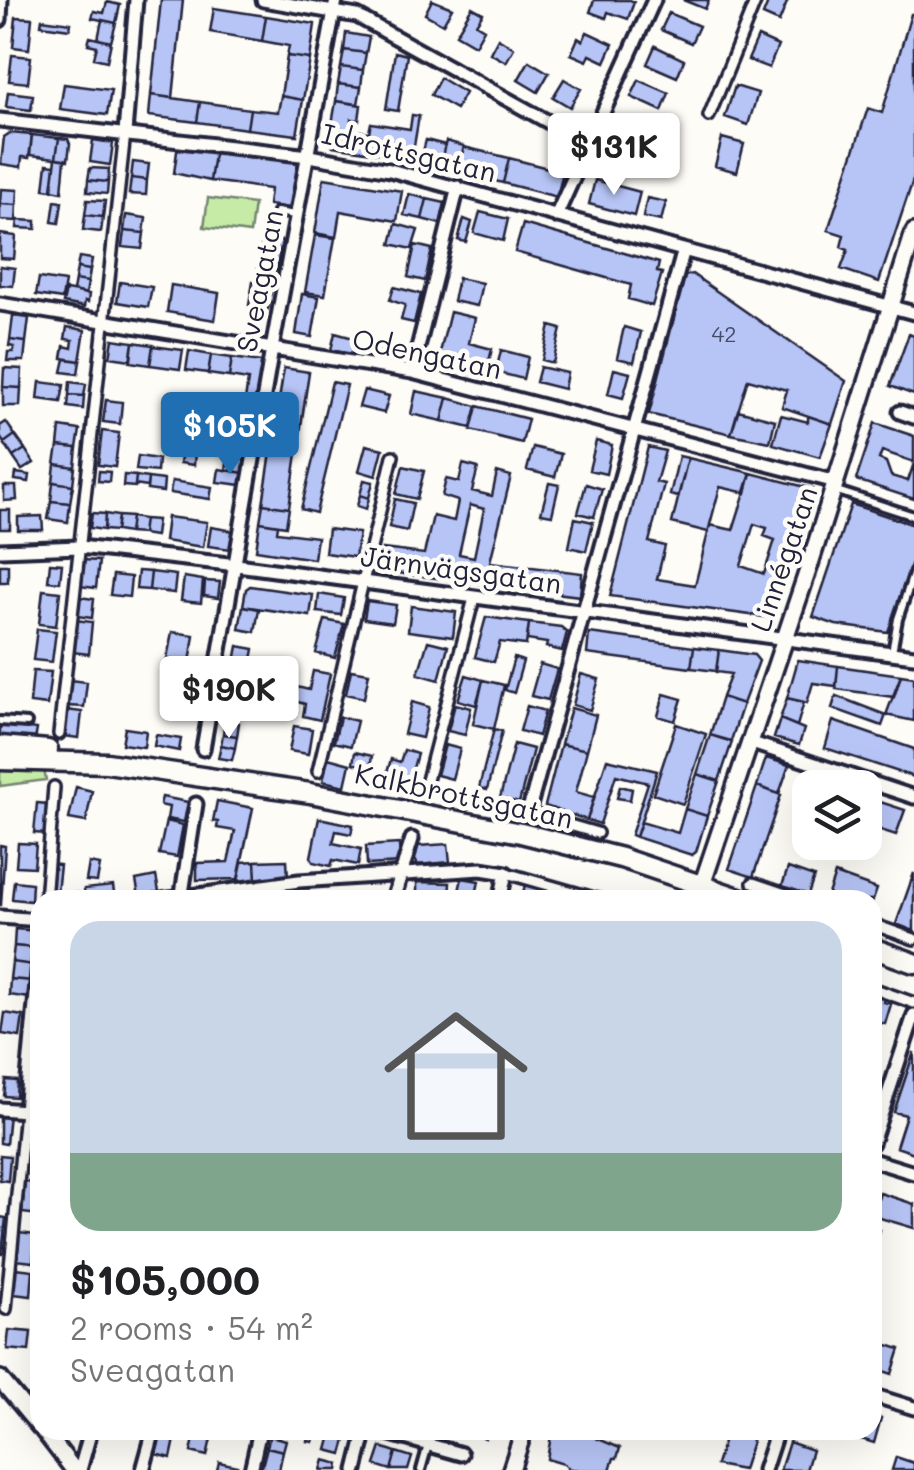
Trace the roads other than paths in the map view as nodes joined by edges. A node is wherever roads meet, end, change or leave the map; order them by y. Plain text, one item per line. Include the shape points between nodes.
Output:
1 (2, 0) edge
2 (136, 0) edge
3 (264, 0) edge
4 (654, 0) edge
5 (756, 0) edge
6 (335, 6) edge
7 (0, 20) edge
8 (709, 116) dead end
9 (0, 120) edge
10 (125, 133) junction
11 (590, 145) junction
12 (309, 156) junction
13 (458, 187) junction
14 (277, 212) dead end
15 (298, 216) junction
16 (556, 216) junction
17 (914, 232) edge
18 (683, 252) junction
19 (0, 304) edge
20 (890, 307) junction
21 (914, 313) edge
22 (104, 322) junction
23 (272, 348) junction
24 (412, 372) junction
25 (900, 412) dead end
26 (914, 416) edge
27 (633, 429) junction
28 (394, 456) dead end
29 (835, 486) junction
30 (914, 516) edge
31 (80, 547) junction
32 (0, 550) edge
33 (237, 565) junction
34 (914, 572) edge
35 (363, 582) junction
36 (474, 598) junction
37 (584, 612) junction
38 (785, 637) junction
39 (892, 652) junction
40 (914, 656) edge
41 (0, 721) edge
42 (26, 723) dead end
43 (59, 734) dead end
44 (749, 742) junction
45 (0, 746) edge
46 (203, 750) dead end
47 (0, 760) edge
48 (107, 764) junction
49 (318, 771) dead end
50 (54, 786) dead end
51 (424, 792) dead end
52 (914, 797) edge
53 (196, 804) dead end
54 (528, 812) joint
55 (598, 834) dead end
56 (412, 839) dead end
57 (506, 873) junction
58 (400, 874) junction
59 (46, 890) edge
60 (182, 890) edge
61 (237, 890) edge
62 (396, 890) edge
63 (502, 890) edge
64 (566, 890) edge
65 (694, 890) edge
66 (700, 890) edge
67 (0, 917) edge
68 (30, 919) edge
69 (882, 928) edge
70 (914, 939) edge
71 (882, 952) edge
72 (914, 963) edge
73 (882, 992) edge
74 (914, 1003) edge
75 (914, 1015) edge
76 (30, 1058) edge
77 (0, 1110) edge
78 (25, 1111) junction
79 (882, 1112) edge
80 (30, 1113) edge
81 (882, 1163) edge
82 (914, 1173) edge
83 (6, 1309) dead end
84 (0, 1379) edge
85 (882, 1397) edge
86 (914, 1408) edge
87 (30, 1415) edge
88 (51, 1440) edge
89 (88, 1440) edge
90 (152, 1440) edge
91 (258, 1440) edge
92 (364, 1440) edge
93 (411, 1440) edge
94 (521, 1440) edge
95 (774, 1440) edge
96 (428, 1445) junction
97 (461, 1454) dead end
98 (77, 1470) edge
99 (144, 1470) edge
100 (250, 1470) edge
101 (356, 1470) edge
102 (421, 1470) edge
103 (511, 1470) edge
104 (764, 1470) edge

1 - 7 street
2 - 10 street
3 - 6 street
4 - 11 street
5 - 8 street
6 - 11 street
6 - 12 street, Sveagatan
9 - 10 street, Idrottsgatan
10 - 12 street, Idrottsgatan
10 - 22 street
11 - 16 street
12 - 13 street, Idrottsgatan
12 - 15 street, Sveagatan
13 - 16 street, Idrottsgatan
13 - 24 street
14 - 15 lane
15 - 23 street, Sveagatan
16 - 18 street, Idrottsgatan
17 - 20 street, Linnégatan
18 - 20 street, Idrottsgatan
18 - 27 street
19 - 22 street, Odengatan
20 - 21 street, Idrottsgatan
20 - 29 street, Linnégatan
22 - 23 street, Odengatan
22 - 31 street
23 - 24 street, Odengatan
23 - 33 street, Sveagatan
24 - 27 street, Odengatan
25 - 26 street
27 - 29 street, Odengatan
27 - 37 street
28 - 35 street
29 - 30 lane
29 - 38 street, Linnégatan
31 - 32 street, Järnvägsgatan
31 - 33 street, Järnvägsgatan
31 - 43 street
33 - 35 street, Järnvägsgatan
33 - 46 street, Sveagatan
34 - 39 lane
35 - 36 street, Järnvägsgatan
35 - 49 street
36 - 37 street, Järnvägsgatan
36 - 51 street
37 - 38 street, Järnvägsgatan
37 - 54 street
38 - 39 street, Järnvägsgatan
38 - 44 street, Linnégatan
39 - 40 street, Järnvägsgatan
41 - 42 lane
44 - 52 street
44 - 66 street, Linnégatan
45 - 48 main road, Kalkbrottsgatan via 55,750
47 - 48 main road, Kalkbrottsgatan
48 - 65 main road, Kalkbrottsgatan via 310,792 521,834 621,858
50 - 59 street
53 - 60 street
54 - 55 street
56 - 58 street
57 - 58 street
57 - 63 street
57 - 64 street
58 - 61 street
58 - 62 street
67 - 68 street
69 - 70 street
71 - 72 main road
73 - 74 street
75 - 79 street
76 - 78 street
77 - 78 street
78 - 80 street
78 - 83 street
81 - 82 street
84 - 87 street
85 - 86 street
88 - 98 street
89 - 98 street
90 - 99 street
91 - 100 street
92 - 101 street
93 - 96 street
94 - 103 street
95 - 104 street
96 - 97 street
96 - 102 lane

